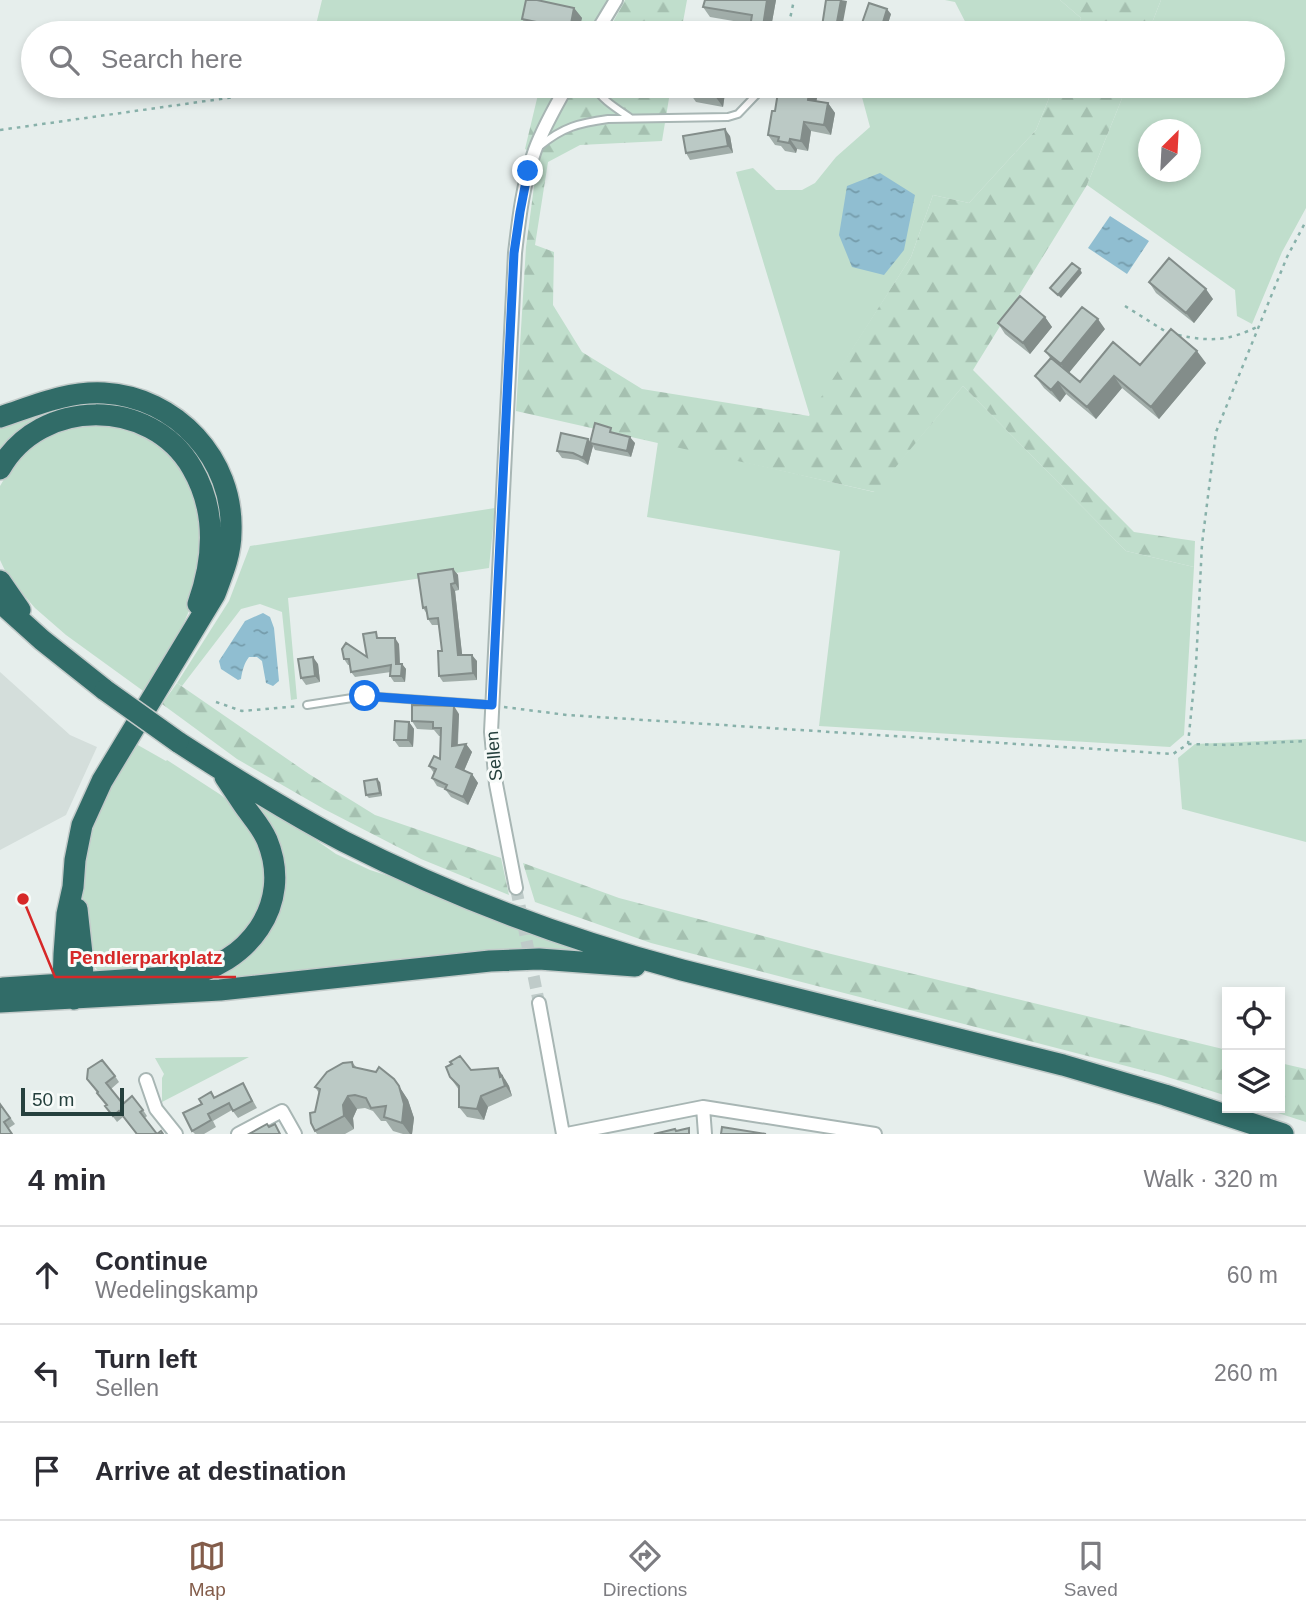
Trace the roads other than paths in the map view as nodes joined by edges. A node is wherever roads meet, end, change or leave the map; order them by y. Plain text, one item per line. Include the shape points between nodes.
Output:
1 (616, 0) edge
2 (603, 21) edge
3 (561, 98) edge
4 (604, 98) edge
5 (753, 98) edge
6 (631, 118) junction
7 (535, 149) junction
8 (0, 417) edge
9 (0, 469) edge
10 (0, 581) edge
11 (0, 602) edge
12 (42, 640) junction
13 (183, 645) junction
14 (307, 705) road end
15 (492, 705) junction
16 (220, 770) junction
17 (516, 888) tunnel mouth
18 (682, 970) junction
19 (0, 988) edge
20 (73, 989) junction
21 (0, 1002) edge
22 (538, 1003) tunnel mouth
23 (146, 1080) dead end
24 (703, 1107) junction
25 (176, 1134) edge
26 (238, 1134) edge
27 (295, 1134) edge
28 (565, 1134) edge
29 (705, 1134) edge
30 (875, 1134) edge
31 (1283, 1134) edge

1 - 2 street
3 - 7 street, Sellen
4 - 6 lane
5 - 6 lane via 727,117
6 - 7 lane via 565,128
7 - 15 street, Sellen via 514,253
8 - 13 highway via 66,396 117,394 168,412 203,444 224,483 231,533 226,566 215,594
9 - 13 highway via 25,439 75,416 122,417 168,440 198,479 211,533 206,579
10 - 12 highway
11 - 12 highway
12 - 16 highway, bridge
13 - 20 highway via 102,780 82,825 74,887 82,954
14 - 15 lane via 365,696
15 - 17 street, Sellen via 492,758
16 - 18 highway via 326,832 412,874 542,926
16 - 20 highway via 260,826 271,851 273,889 260,927 230,958 196,974
18 - 20 highway via 510,960 261,987
18 - 31 highway via 1075,1069
19 - 20 highway
20 - 21 highway
22 - 28 street
23 - 25 street via 156,1109
24 - 28 street
24 - 29 street
24 - 30 street
26 - 27 street via 282,1111

